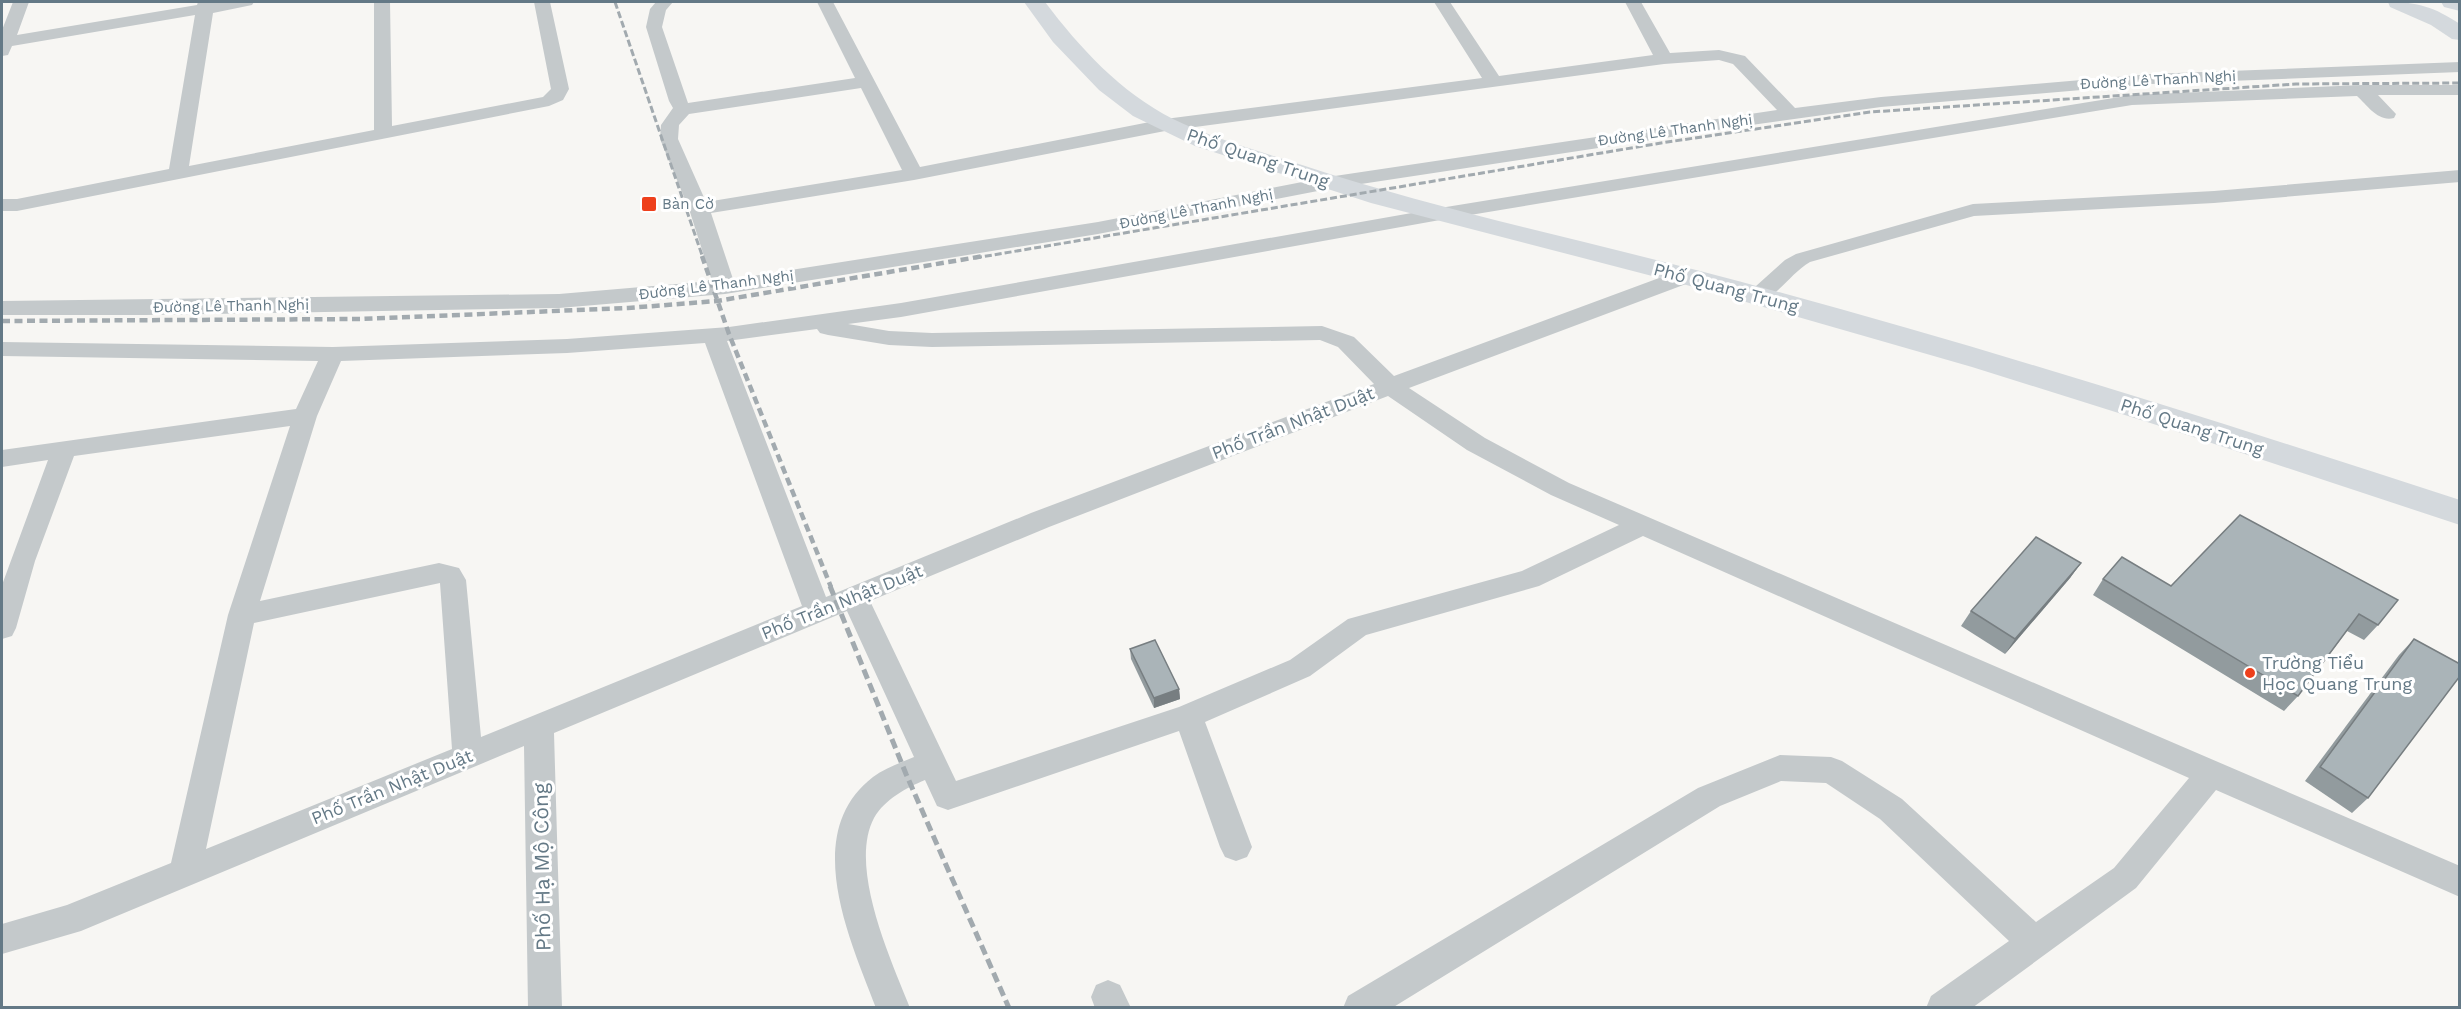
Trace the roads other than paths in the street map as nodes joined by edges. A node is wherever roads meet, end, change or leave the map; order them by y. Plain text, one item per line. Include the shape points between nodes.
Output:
1 (21, 2) edge
2 (246, 2) edge
3 (382, 2) edge
4 (542, 2) edge
5 (665, 2) edge
6 (825, 2) edge
7 (1034, 2) edge
8 (1442, 2) edge
9 (1632, 2) edge
10 (2398, 2) edge
11 (2452, 2) edge
12 (206, 5) edge
13 (2460, 5) edge
14 (2460, 34) edge
15 (3, 45) edge
16 (1664, 59) junction
17 (2460, 67) edge
18 (865, 82) junction
19 (1494, 82) junction
20 (2362, 90) junction
21 (2460, 90) edge
22 (683, 109) junction
23 (1791, 114) junction
24 (2387, 114) dead end
25 (1165, 124) junction
26 (383, 133) junction
27 (178, 174) junction
28 (914, 174) junction
29 (2460, 176) edge
30 (1328, 183) junction
31 (2, 205) edge
32 (699, 209) junction
33 (1440, 214) junction
34 (1686, 276) junction
35 (725, 287) junction
36 (1757, 295) junction
37 (2, 308) edge
38 (804, 324) junction
39 (713, 335) junction
40 (2, 349) edge
41 (333, 354) junction
42 (1390, 386) junction
43 (305, 417) junction
44 (64, 450) junction
45 (2, 458) edge
46 (2460, 513) edge
47 (1643, 525) junction
48 (12, 564) edge
49 (854, 597) junction
50 (818, 612) junction
51 (242, 615) junction
52 (2, 628) edge
53 (1188, 716) junction
54 (539, 726) junction
55 (468, 756) junction
56 (932, 764) junction
57 (2211, 774) junction
58 (1236, 847) dead end
59 (185, 873) junction
60 (2460, 882) edge
61 (2, 939) edge
62 (2034, 943) junction
63 (545, 1008) edge
64 (893, 1008) edge
65 (1360, 1008) edge
66 (1943, 1008) edge

1 - 15 street
2 - 12 street
3 - 26 street
4 - 26 street via 560,89 557,96 539,105
5 - 22 street via 658,9 654,27
6 - 18 street
7 - 25 main road, Phố Quang Trung via 1089,69 1130,105
8 - 19 street
9 - 16 street
10 - 14 main road
11 - 13 main road
12 - 15 street
12 - 27 street
16 - 19 street
16 - 23 street via 1719,55 1739,60
17 - 23 street, Đường Lê Thanh Nghị via 2151,79 1881,102
18 - 22 street
18 - 28 street
19 - 25 street
20 - 21 street
20 - 24 street
20 - 33 street via 2132,100
22 - 32 street via 672,119 669,139
23 - 30 street, Đường Lê Thanh Nghị
25 - 28 street
25 - 30 main road, Phố Quang Trung
26 - 27 street
27 - 31 street
28 - 32 street
29 - 36 street via 2214,197 1973,210 1803,258
30 - 33 main road, Phố Quang Trung
30 - 35 street, Đường Lê Thanh Nghị via 1098,228
32 - 35 street
33 - 34 main road, Phố Quang Trung
33 - 38 street
34 - 36 main road, Phố Quang Trung
34 - 42 street, Phố Trần Nhật Duật
35 - 37 street, Đường Lê Thanh Nghị via 559,301
36 - 46 main road, Phố Quang Trung via 2061,385
38 - 39 street
38 - 42 street via 889,338 932,340 1323,333 1346,342
39 - 41 street via 567,346
39 - 50 street
40 - 41 street
41 - 43 street
42 - 47 street via 1521,470
42 - 49 street, Phố Trần Nhật Duật via 1040,520
43 - 44 street
43 - 51 street
44 - 45 street
44 - 48 street
47 - 53 street via 1530,579 1358,627 1300,668
47 - 57 street
48 - 52 street
49 - 50 street, Phố Trần Nhật Duật
49 - 56 street
50 - 54 street, Phố Trần Nhật Duật
51 - 55 street via 439,573 450,575
51 - 59 street
53 - 56 street via 948,797
53 - 58 street
54 - 55 street, Phố Trần Nhật Duật
54 - 63 street, Phố Hạ Mộ Công
55 - 59 street, Phố Trần Nhật Duật
56 - 64 street via 881,789 863,808 851,838 850,870 856,907
57 - 60 street
57 - 62 street via 2125,878
59 - 61 street, Phố Trần Nhật Duật via 69,920
62 - 65 street via 1891,809 1831,770 1780,768 1709,797
62 - 66 street

